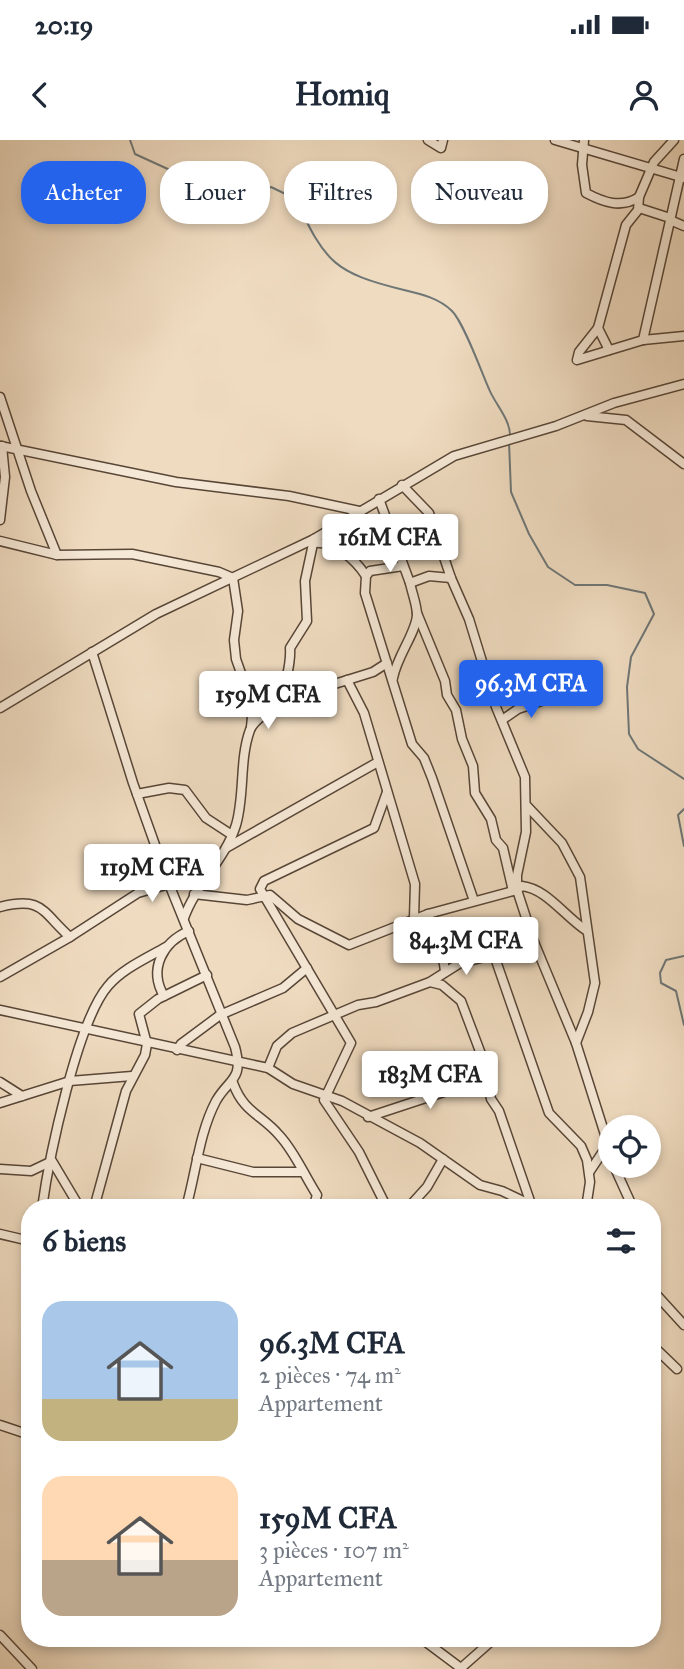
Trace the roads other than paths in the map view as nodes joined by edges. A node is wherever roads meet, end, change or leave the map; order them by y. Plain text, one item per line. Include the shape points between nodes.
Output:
1 (428, 140) edge
2 (443, 140) edge
3 (555, 140) edge
4 (674, 140) edge
5 (585, 144) edge
6 (684, 159) edge
7 (651, 168) junction
8 (682, 179) edge
9 (639, 197) junction
10 (639, 208) junction
11 (670, 219) junction
12 (684, 226) edge
13 (598, 328) junction
14 (684, 337) edge
15 (643, 340) junction
16 (609, 350) junction
17 (684, 384) edge
18 (0, 397) edge
19 (580, 416) junction
20 (1, 446) edge
21 (18, 450) junction
22 (684, 464) edge
23 (402, 485) junction
24 (379, 499) junction
25 (359, 511) junction
26 (0, 520) edge
27 (0, 541) edge
28 (314, 541) junction
29 (57, 555) junction
30 (403, 566) junction
31 (366, 576) junction
32 (233, 578) junction
33 (451, 578) junction
34 (410, 583) junction
35 (417, 613) junction
36 (92, 652) junction
37 (387, 663) junction
38 (347, 680) junction
39 (393, 681) junction
40 (550, 698) dead end
41 (277, 702) junction
42 (0, 708) edge
43 (502, 720) junction
44 (250, 729) junction
45 (378, 762) junction
46 (387, 792) junction
47 (137, 794) junction
48 (527, 806) junction
49 (232, 835) junction
50 (226, 848) junction
51 (169, 884) junction
52 (515, 891) junction
53 (194, 894) junction
54 (264, 897) junction
55 (474, 901) junction
56 (0, 907) edge
57 (428, 914) junction
58 (184, 918) junction
59 (414, 918) junction
60 (189, 930) junction
61 (587, 931) junction
62 (70, 937) junction
63 (534, 942) junction
64 (166, 947) junction
65 (494, 955) junction
66 (307, 968) junction
67 (445, 971) junction
68 (207, 975) junction
69 (0, 978) edge
70 (430, 982) junction
71 (164, 996) junction
72 (0, 1010) edge
73 (220, 1015) junction
74 (334, 1015) junction
75 (87, 1029) junction
76 (576, 1043) junction
77 (147, 1044) junction
78 (177, 1050) junction
79 (238, 1062) junction
80 (268, 1069) junction
81 (132, 1076) junction
82 (488, 1079) junction
83 (70, 1081) junction
84 (0, 1082) edge
85 (233, 1083) junction
86 (327, 1094) junction
87 (22, 1096) junction
88 (0, 1103) edge
89 (600, 1115) edge
90 (368, 1117) junction
91 (197, 1157) junction
92 (443, 1159) junction
93 (52, 1161) junction
94 (598, 1161) edge
95 (0, 1169) edge
96 (590, 1171) junction
97 (303, 1172) junction
98 (619, 1178) edge
99 (44, 1199) edge
100 (75, 1199) edge
101 (97, 1199) edge
102 (188, 1199) edge
103 (316, 1199) edge
104 (382, 1199) edge
105 (416, 1199) edge
106 (520, 1199) edge
107 (532, 1199) edge
108 (587, 1199) edge
109 (629, 1199) edge
110 (0, 1234) edge
111 (21, 1239) edge
112 (661, 1299) edge
113 (684, 1325) edge
114 (661, 1354) edge
115 (677, 1369) dead end
116 (0, 1425) edge
117 (21, 1432) edge
118 (0, 1635) edge
119 (433, 1647) edge
120 (485, 1647) edge
121 (461, 1668) edge
122 (32, 1669) edge

1 - 2 street via 441,148
3 - 5 street
4 - 7 street
5 - 7 street
5 - 9 street via 582,165 587,194 618,204
6 - 8 street
7 - 8 street
7 - 9 street
8 - 11 street
9 - 10 street
10 - 11 street
10 - 13 street via 626,225
11 - 12 street
11 - 15 street
13 - 16 street
13 - 16 street via 580,349 577,360
14 - 15 street
15 - 16 street
17 - 19 street
18 - 21 street
19 - 22 street via 626,419
19 - 23 street via 454,456
20 - 21 street
20 - 26 street via 5,477
21 - 25 street via 176,482 289,496
21 - 29 street
23 - 24 street
23 - 33 street via 429,513
24 - 25 street
24 - 30 street
25 - 28 street
27 - 29 street
28 - 31 street via 345,554
28 - 32 street
28 - 41 street via 305,581 307,621 290,648
29 - 32 street via 122,552
30 - 31 street via 377,568
30 - 34 street
31 - 37 street via 365,593
32 - 36 street via 156,614
32 - 44 street via 238,611 236,659 253,707
33 - 34 street via 429,576
33 - 43 street via 470,619
34 - 35 street
35 - 39 street
35 - 52 street via 456,710 474,766 475,793 503,848
36 - 42 street
36 - 47 street
37 - 38 street
37 - 39 street
38 - 41 street
38 - 45 street via 364,713
39 - 55 street via 412,744 432,778
40 - 43 street
41 - 44 street
43 - 48 street via 525,777
44 - 49 street
45 - 46 street
45 - 50 street
46 - 54 street via 374,828 264,881 260,889
46 - 59 street via 415,884
47 - 49 street via 185,790 206,818
47 - 51 street
48 - 52 street
48 - 61 street via 571,857 580,877
49 - 50 street
50 - 53 street
51 - 58 street
51 - 62 street via 138,893
52 - 55 street
52 - 61 street via 522,886 540,890
52 - 63 street
53 - 54 street via 247,900
53 - 58 street
54 - 59 street via 270,895 298,919 349,945
54 - 66 street
55 - 57 street
56 - 62 street via 38,905
57 - 59 street
57 - 67 street
58 - 60 street
60 - 64 street
60 - 68 street
61 - 76 street via 595,983
62 - 69 street
63 - 65 street
63 - 76 street
64 - 71 street via 156,979
64 - 75 street via 108,986
65 - 67 street
65 - 96 street via 549,1113 580,1146
66 - 73 street via 272,994
66 - 74 street
67 - 70 street
68 - 71 street
68 - 73 street
70 - 74 street
70 - 82 street via 442,985 461,1001
71 - 77 street via 139,1014
72 - 75 street
73 - 78 street
73 - 79 street
74 - 80 street via 284,1038
74 - 86 street via 351,1044
75 - 77 street
75 - 83 street
76 - 89 street
77 - 78 street
77 - 81 street
78 - 79 street
79 - 80 street
79 - 85 street
80 - 86 street via 293,1084
81 - 83 street
81 - 101 street
82 - 90 street via 464,1081 444,1093
82 - 107 street via 491,1099
83 - 87 street
83 - 93 street
84 - 87 street
85 - 91 street via 217,1099
85 - 97 street via 250,1111 279,1134
86 - 90 street
86 - 104 street via 324,1101 359,1152
87 - 88 street
90 - 92 street
91 - 97 street via 253,1171
91 - 102 street
92 - 105 street
92 - 106 street via 480,1185
93 - 95 street via 31,1171
93 - 99 street
93 - 100 street
94 - 96 street
96 - 108 street
97 - 103 street
98 - 109 street
110 - 111 street
112 - 113 street
114 - 115 street
116 - 117 street
118 - 122 street
119 - 121 street
120 - 121 street

